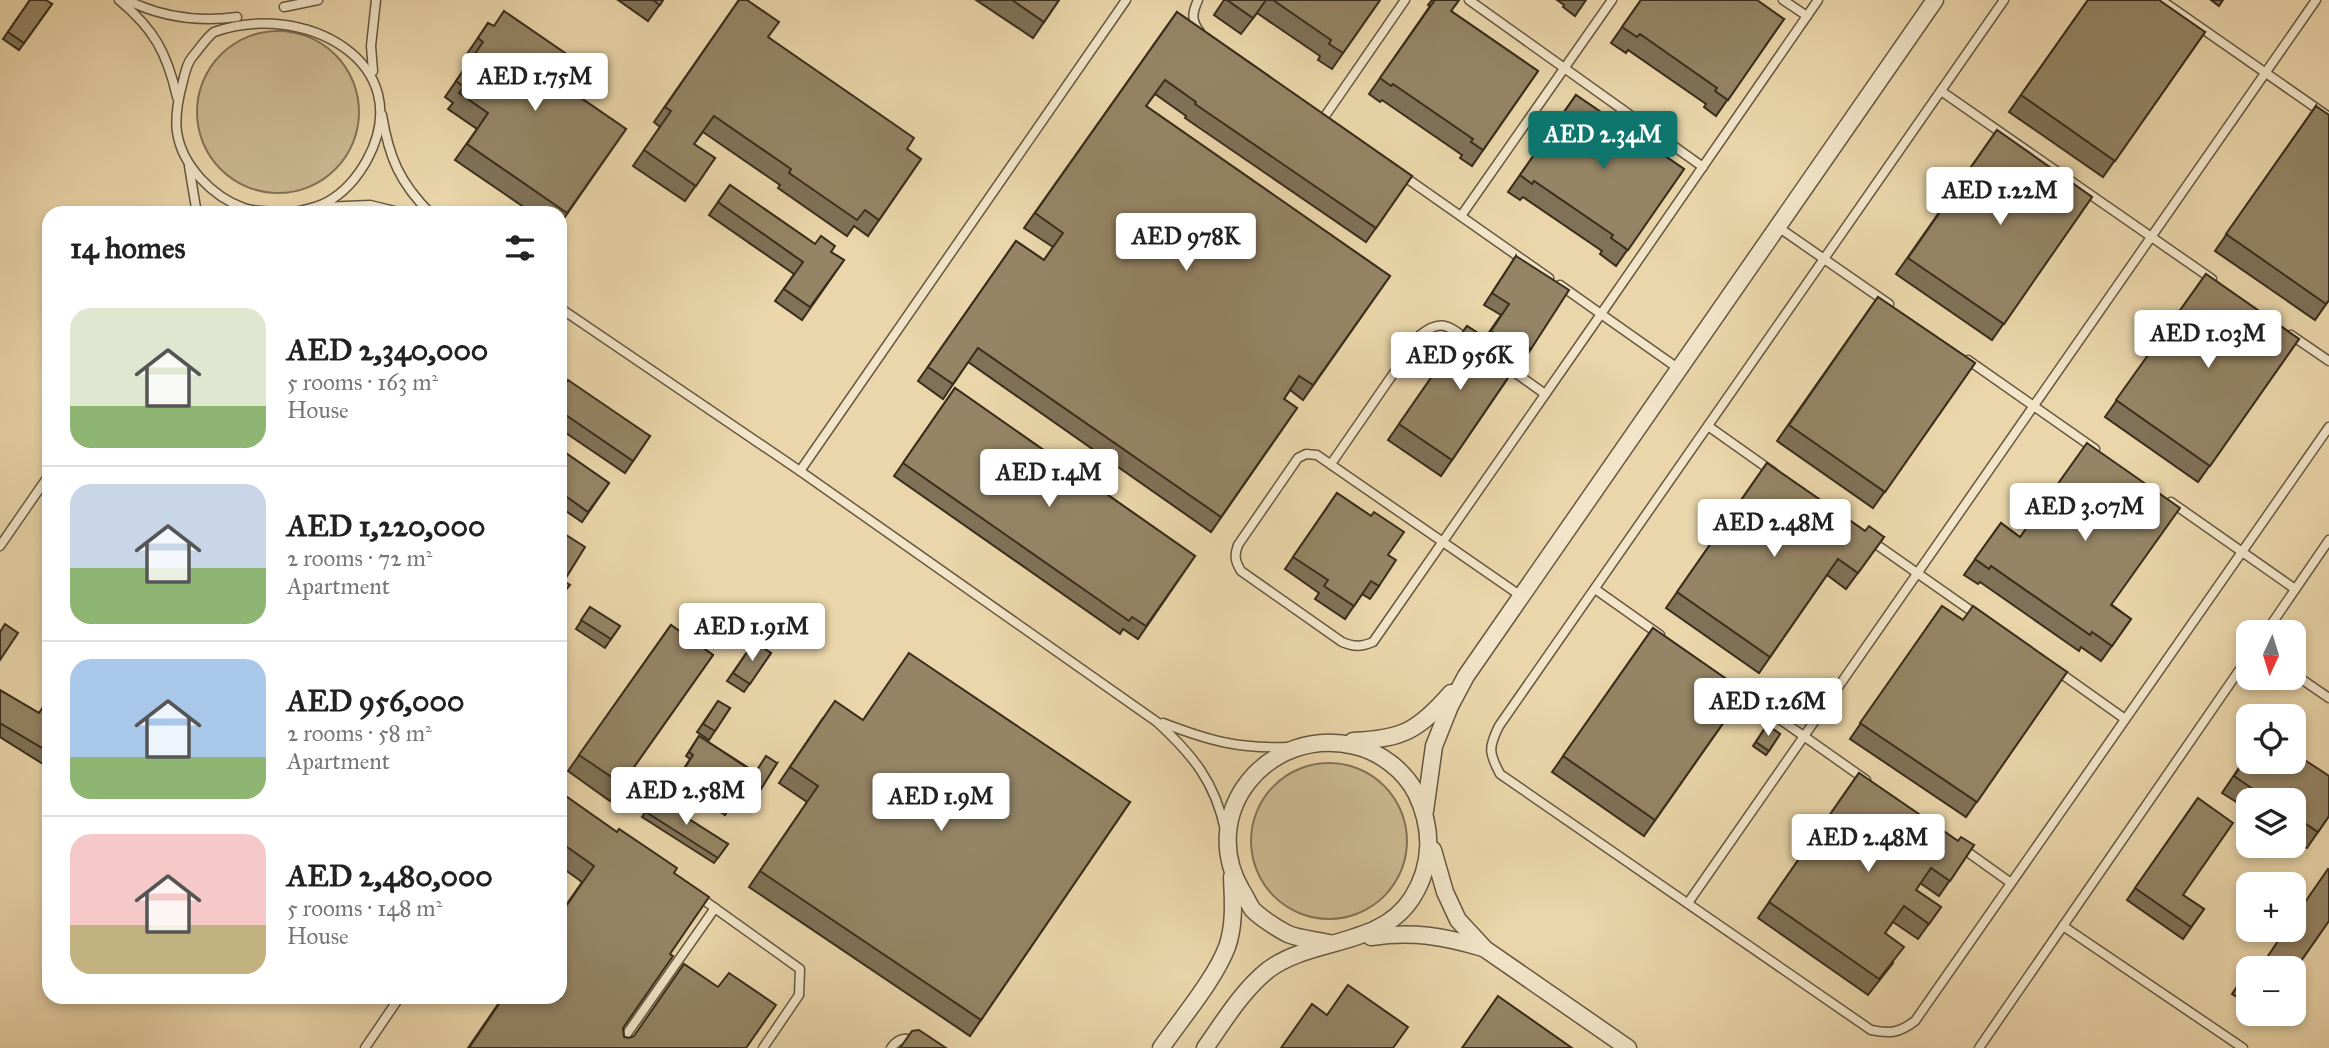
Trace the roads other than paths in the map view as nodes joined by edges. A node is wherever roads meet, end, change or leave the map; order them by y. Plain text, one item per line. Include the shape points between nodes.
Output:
1 (119, 0) edge
2 (127, 0) edge
3 (318, 0) edge
4 (376, 0) edge
5 (1126, 0) edge
6 (1198, 0) edge
7 (1405, 0) edge
8 (1469, 0) edge
9 (1612, 0) edge
10 (1783, 0) edge
11 (1818, 0) edge
12 (1935, 0) edge
13 (2004, 0) edge
14 (2161, 0) edge
15 (2316, 0) edge
16 (300, 12) dead end
17 (249, 15) dead end
18 (1807, 16) junction
19 (240, 17) junction
20 (1202, 35) edge
21 (348, 39) dead end
22 (1565, 68) junction
23 (2265, 72) junction
24 (374, 74) junction
25 (1941, 91) junction
26 (178, 100) junction
27 (381, 106) junction
28 (1312, 112) edge
29 (2329, 117) edge
30 (1323, 119) junction
31 (1334, 127) edge
32 (189, 163) junction
33 (1703, 167) junction
34 (1397, 171) edge
35 (196, 206) edge
36 (240, 206) edge
37 (317, 206) edge
38 (355, 206) edge
39 (374, 206) edge
40 (423, 206) edge
41 (1461, 216) junction
42 (1778, 227) junction
43 (2151, 237) junction
44 (1824, 259) junction
45 (2218, 284) edge
46 (567, 312) edge
47 (1901, 313) edge
48 (1601, 314) junction
49 (2284, 330) edge
50 (1474, 344) edge
51 (1956, 352) edge
52 (1494, 358) edge
53 (2329, 361) edge
54 (1679, 369) junction
55 (1545, 394) junction
56 (2034, 406) junction
57 (1708, 426) junction
58 (2329, 426) edge
59 (2099, 452) edge
60 (1331, 464) junction
61 (800, 471) junction
62 (1785, 480) edge
63 (42, 485) edge
64 (2165, 498) edge
65 (1862, 534) edge
66 (2329, 540) edge
67 (1443, 542) junction
68 (0, 546) edge
69 (2242, 552) junction
70 (1917, 573) junction
71 (1595, 589) junction
72 (2295, 589) junction
73 (1521, 596) junction
74 (1983, 619) edge
75 (2274, 620) edge
76 (1672, 643) edge
77 (2049, 665) edge
78 (2236, 675) edge
79 (1466, 676) junction
80 (1727, 682) edge
81 (2306, 682) edge
82 (2329, 698) edge
83 (2125, 719) junction
84 (1157, 722) junction
85 (1804, 736) junction
86 (1337, 741) junction
87 (1292, 747) junction
88 (1869, 782) edge
89 (1425, 811) junction
90 (1429, 831) junction
91 (1227, 837) junction
92 (1957, 844) edge
93 (1232, 874) junction
94 (2011, 883) junction
95 (693, 893) edge
96 (1688, 903) junction
97 (715, 908) junction
98 (2063, 926) junction
99 (1351, 940) junction
100 (1329, 943) junction
101 (1485, 949) junction
102 (395, 1004) edge
103 (365, 1048) edge
104 (617, 1048) edge
105 (763, 1048) edge
106 (891, 1048) edge
107 (925, 1048) edge
108 (1161, 1048) edge
109 (1205, 1048) edge
110 (1628, 1048) edge
111 (1979, 1048) edge
112 (2242, 1048) edge

1 - 26 lane via 140,17 161,46
2 - 19 lane via 179,17
3 - 16 lane via 279,9
4 - 24 lane via 371,46
5 - 61 lane
6 - 20 lane via 1192,14
7 - 30 lane
8 - 22 lane
9 - 22 lane
10 - 18 lane
11 - 18 lane
12 - 42 street
13 - 25 lane
14 - 23 lane
15 - 23 lane
17 - 19 lane
18 - 33 lane
19 - 26 lane via 212,33 188,63
21 - 24 lane
22 - 33 lane
22 - 41 lane
23 - 29 lane
23 - 43 lane
24 - 27 lane
25 - 43 lane
25 - 44 lane
26 - 32 lane via 177,133
27 - 37 lane via 376,143 359,176
27 - 40 lane via 396,170
28 - 30 lane
30 - 31 lane
32 - 35 lane
32 - 36 lane via 212,191
33 - 48 lane
34 - 41 lane
38 - 39 lane
41 - 48 lane
42 - 44 lane
42 - 54 street
43 - 45 lane
43 - 56 lane
44 - 47 lane
44 - 57 lane
46 - 61 lane
48 - 54 lane
48 - 55 lane
49 - 53 lane
50 - 60 lane via 1442,325 1420,335
51 - 56 lane
52 - 55 lane
54 - 73 street
55 - 67 lane
56 - 59 lane
56 - 70 lane
57 - 62 lane
57 - 71 lane
58 - 69 lane
60 - 67 lane
60 - 67 lane via 1317,454 1298,458 1238,545 1236,562 1241,571 1342,642 1363,647 1373,642
61 - 84 lane
63 - 68 lane
64 - 69 lane
65 - 70 lane
66 - 72 lane
67 - 73 lane
69 - 72 lane
69 - 83 lane
70 - 74 lane
70 - 85 lane
71 - 76 lane
71 - 96 lane via 1499,726 1490,743 1492,758 1500,774
72 - 75 lane
73 - 79 street
77 - 83 lane
78 - 98 lane
79 - 86 street via 1415,728 1386,740
79 - 89 street via 1434,746
80 - 85 lane
81 - 82 lane
83 - 94 lane
84 - 87 lane via 1242,747
84 - 91 lane via 1188,751 1213,789
85 - 88 lane
85 - 96 lane
86 - 87 street
86 - 89 street via 1366,748 1391,763 1411,785
87 - 91 street via 1251,778 1236,799
89 - 90 street
90 - 99 street via 1426,867 1411,900 1385,925
90 - 101 street via 1458,920
91 - 93 street
92 - 94 lane
93 - 100 street via 1254,910 1288,934
93 - 108 street via 1233,913 1227,947
94 - 96 lane via 1915,1021 1890,1034 1871,1030
95 - 97 lane
97 - 104 lane
97 - 105 lane via 800,968 799,995
98 - 111 lane
98 - 112 lane
99 - 100 street
99 - 101 street via 1418,933
100 - 109 street via 1269,970 1239,999
101 - 110 street
102 - 103 lane
106 - 107 lane via 898,1040 909,1038

